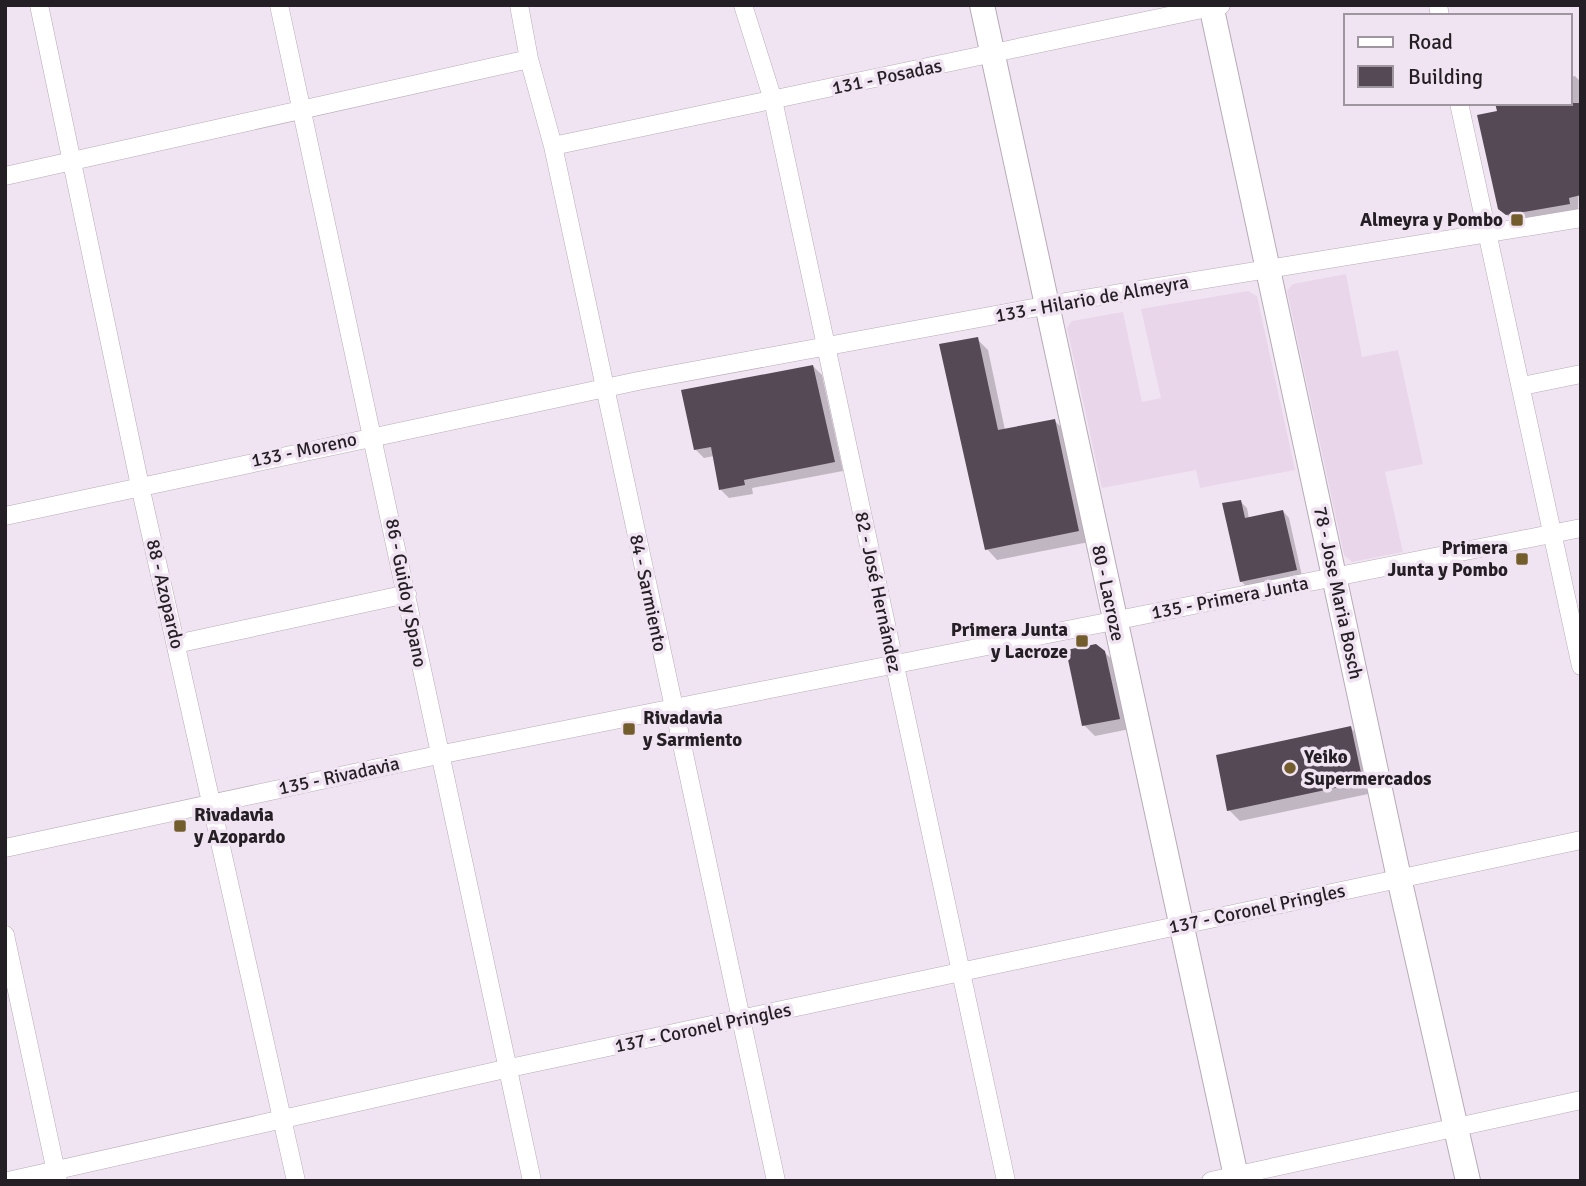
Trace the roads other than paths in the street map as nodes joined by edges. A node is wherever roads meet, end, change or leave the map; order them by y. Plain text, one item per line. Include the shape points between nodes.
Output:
1 (39, 5) edge
2 (279, 5) edge
3 (519, 5) edge
4 (743, 5) edge
5 (982, 5) edge
6 (1214, 6) edge
7 (994, 55) junction
8 (529, 59) junction
9 (773, 100) junction
10 (1460, 105) edge
11 (302, 108) junction
12 (553, 146) junction
13 (73, 160) junction
14 (5, 176) edge
15 (1581, 218) edge
16 (1488, 234) junction
17 (1268, 270) junction
18 (1047, 306) junction
19 (825, 346) junction
20 (1581, 373) edge
21 (1522, 386) junction
22 (604, 387) junction
23 (374, 435) junction
24 (140, 486) junction
25 (5, 516) edge
26 (1581, 528) edge
27 (1553, 533) junction
28 (1334, 578) junction
29 (407, 594) junction
30 (1114, 621) junction
31 (176, 644) junction
32 (893, 666) junction
33 (1581, 666) edge
34 (673, 710) junction
35 (438, 755) junction
36 (210, 804) junction
37 (1581, 840) edge
38 (5, 848) edge
39 (1399, 878) junction
40 (1181, 925) junction
41 (5, 935) edge
42 (963, 973) junction
43 (739, 1021) junction
44 (505, 1069) junction
45 (1581, 1100) edge
46 (282, 1119) junction
47 (1456, 1128) junction
48 (57, 1175) edge
49 (1237, 1178) edge
50 (8, 1181) edge
51 (296, 1181) edge
52 (531, 1181) edge
53 (776, 1181) edge
54 (1006, 1181) edge
55 (1211, 1181) edge
56 (1468, 1181) edge

1 - 13 street, 88 - Azopardo
2 - 11 street, 86 - Guido y Spano
3 - 8 street, 84 - Sarmiento
4 - 9 street, 82 - José Hernández
5 - 7 street, 80 - Lacroze
6 - 7 street, 131 - Posadas
6 - 17 street, 78 - Jose Maria Bosch
7 - 9 street, 131 - Posadas
7 - 18 street, 80 - Lacroze
8 - 11 street
8 - 12 street, 84 - Sarmiento
9 - 12 street, 131 - Posadas
9 - 19 street, 82 - José Hernández
10 - 16 street
11 - 13 street
11 - 23 street, 86 - Guido y Spano
12 - 22 street, 84 - Sarmiento
13 - 14 street
13 - 24 street, 88 - Azopardo
15 - 16 street, 133 - Hilario de Almeyra
16 - 17 street, 133 - Hilario de Almeyra
16 - 21 street
17 - 18 street, 133 - Hilario de Almeyra
17 - 28 street, 78 - Jose Maria Bosch
18 - 19 street, 133 - Hilario de Almeyra
18 - 30 street, 80 - Lacroze
19 - 22 street, 133 - Hilario de Almeyra
19 - 32 street, 82 - José Hernández
20 - 21 street
21 - 27 street
22 - 23 street, 133 - Moreno
22 - 34 street, 84 - Sarmiento
23 - 24 street, 133 - Moreno
23 - 29 street, 86 - Guido y Spano
24 - 25 street, 133 - Moreno
24 - 31 street, 88 - Azopardo
26 - 27 street, 135 - Primera Junta
27 - 28 street, 135 - Primera Junta
27 - 33 street
28 - 30 street, 135 - Primera Junta
28 - 39 street, 78 - Jose Maria Bosch
29 - 31 street
29 - 35 street, 86 - Guido y Spano
30 - 32 street, 135 - Primera Junta
30 - 40 street, 80 - Lacroze
31 - 36 street, 88 - Azopardo
32 - 34 street, 135 - Primera Junta
32 - 42 street, 82 - José Hernández
34 - 35 street, 135 - Rivadavia
34 - 43 street, 84 - Sarmiento
35 - 36 street, 135 - Rivadavia
35 - 44 street, 86 - Guido y Spano
36 - 38 street, 135 - Rivadavia
36 - 46 street, 88 - Azopardo
37 - 39 street, 137 - Coronel Pringles
39 - 40 street, 137 - Coronel Pringles
39 - 47 street, 78 - Jose Maria Bosch
40 - 42 street, 137 - Coronel Pringles
40 - 49 street, 80 - Lacroze
41 - 48 street
42 - 43 street, 137 - Coronel Pringles
42 - 54 street, 82 - José Hernández
43 - 44 street, 137 - Coronel Pringles
43 - 53 street, 84 - Sarmiento
44 - 46 street, 137 - Coronel Pringles
44 - 52 street, 86 - Guido y Spano
45 - 47 street
46 - 48 street, 137 - Coronel Pringles
46 - 51 street, 88 - Azopardo
47 - 49 street
47 - 56 street, 78 - Jose Maria Bosch
48 - 50 street, 137 - Coronel Pringles
49 - 55 street

